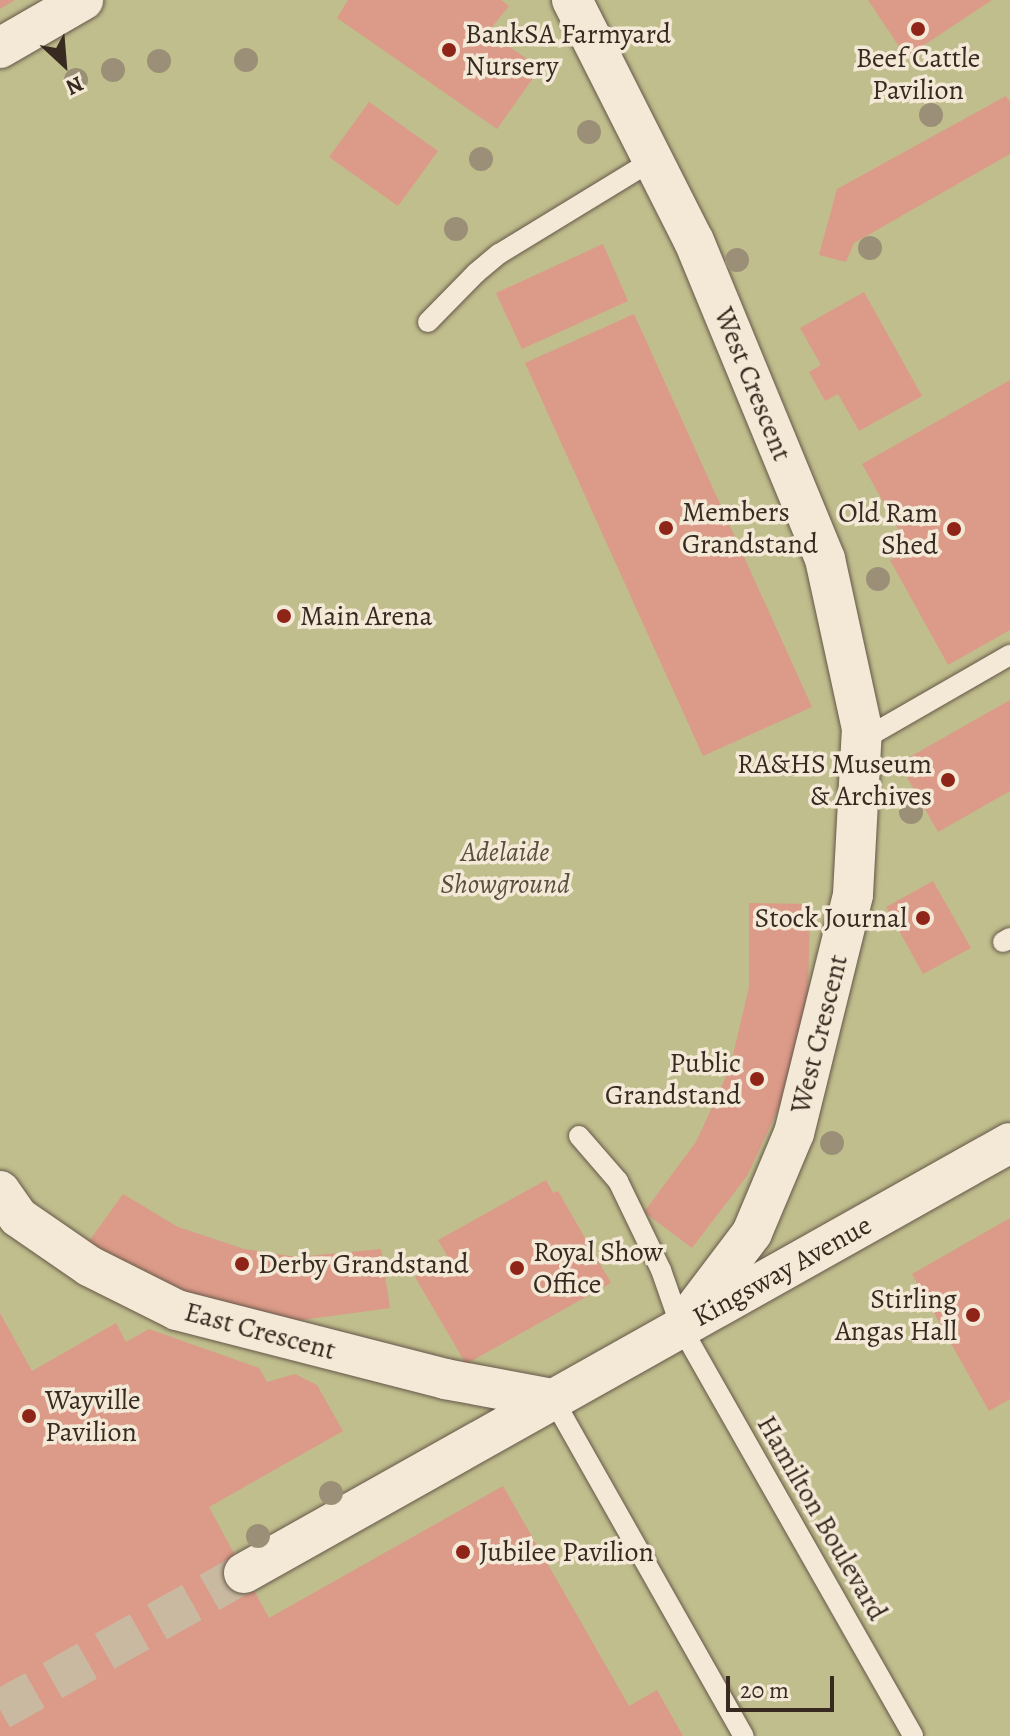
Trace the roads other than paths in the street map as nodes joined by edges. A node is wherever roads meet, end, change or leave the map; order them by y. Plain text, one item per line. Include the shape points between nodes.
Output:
1 (83, 0) edge
2 (572, 0) edge
3 (0, 48) edge
4 (653, 160) junction
5 (428, 322) dead end
6 (1010, 655) edge
7 (862, 740) junction
8 (579, 1136) dead end
9 (1010, 1143) edge
10 (0, 1191) edge
11 (681, 1327) junction
12 (553, 1399) junction
13 (244, 1573) tunnel mouth
14 (744, 1736) edge
15 (913, 1736) edge

1 - 3 street
2 - 4 street, West Crescent
4 - 5 lane via 499,254
4 - 7 street, West Crescent via 694,241 825,559
6 - 7 lane
7 - 11 street, West Crescent via 853,895 794,1133 752,1233
8 - 11 lane, Hamilton Boulevard via 618,1181 661,1270
9 - 11 street, Kingsway Avenue
10 - 12 street, East Crescent via 18,1217 89,1266 177,1310 445,1379
11 - 12 street, Kingsway Avenue
11 - 15 lane, Hamilton Boulevard
12 - 13 street, Kingsway Avenue
12 - 14 lane

